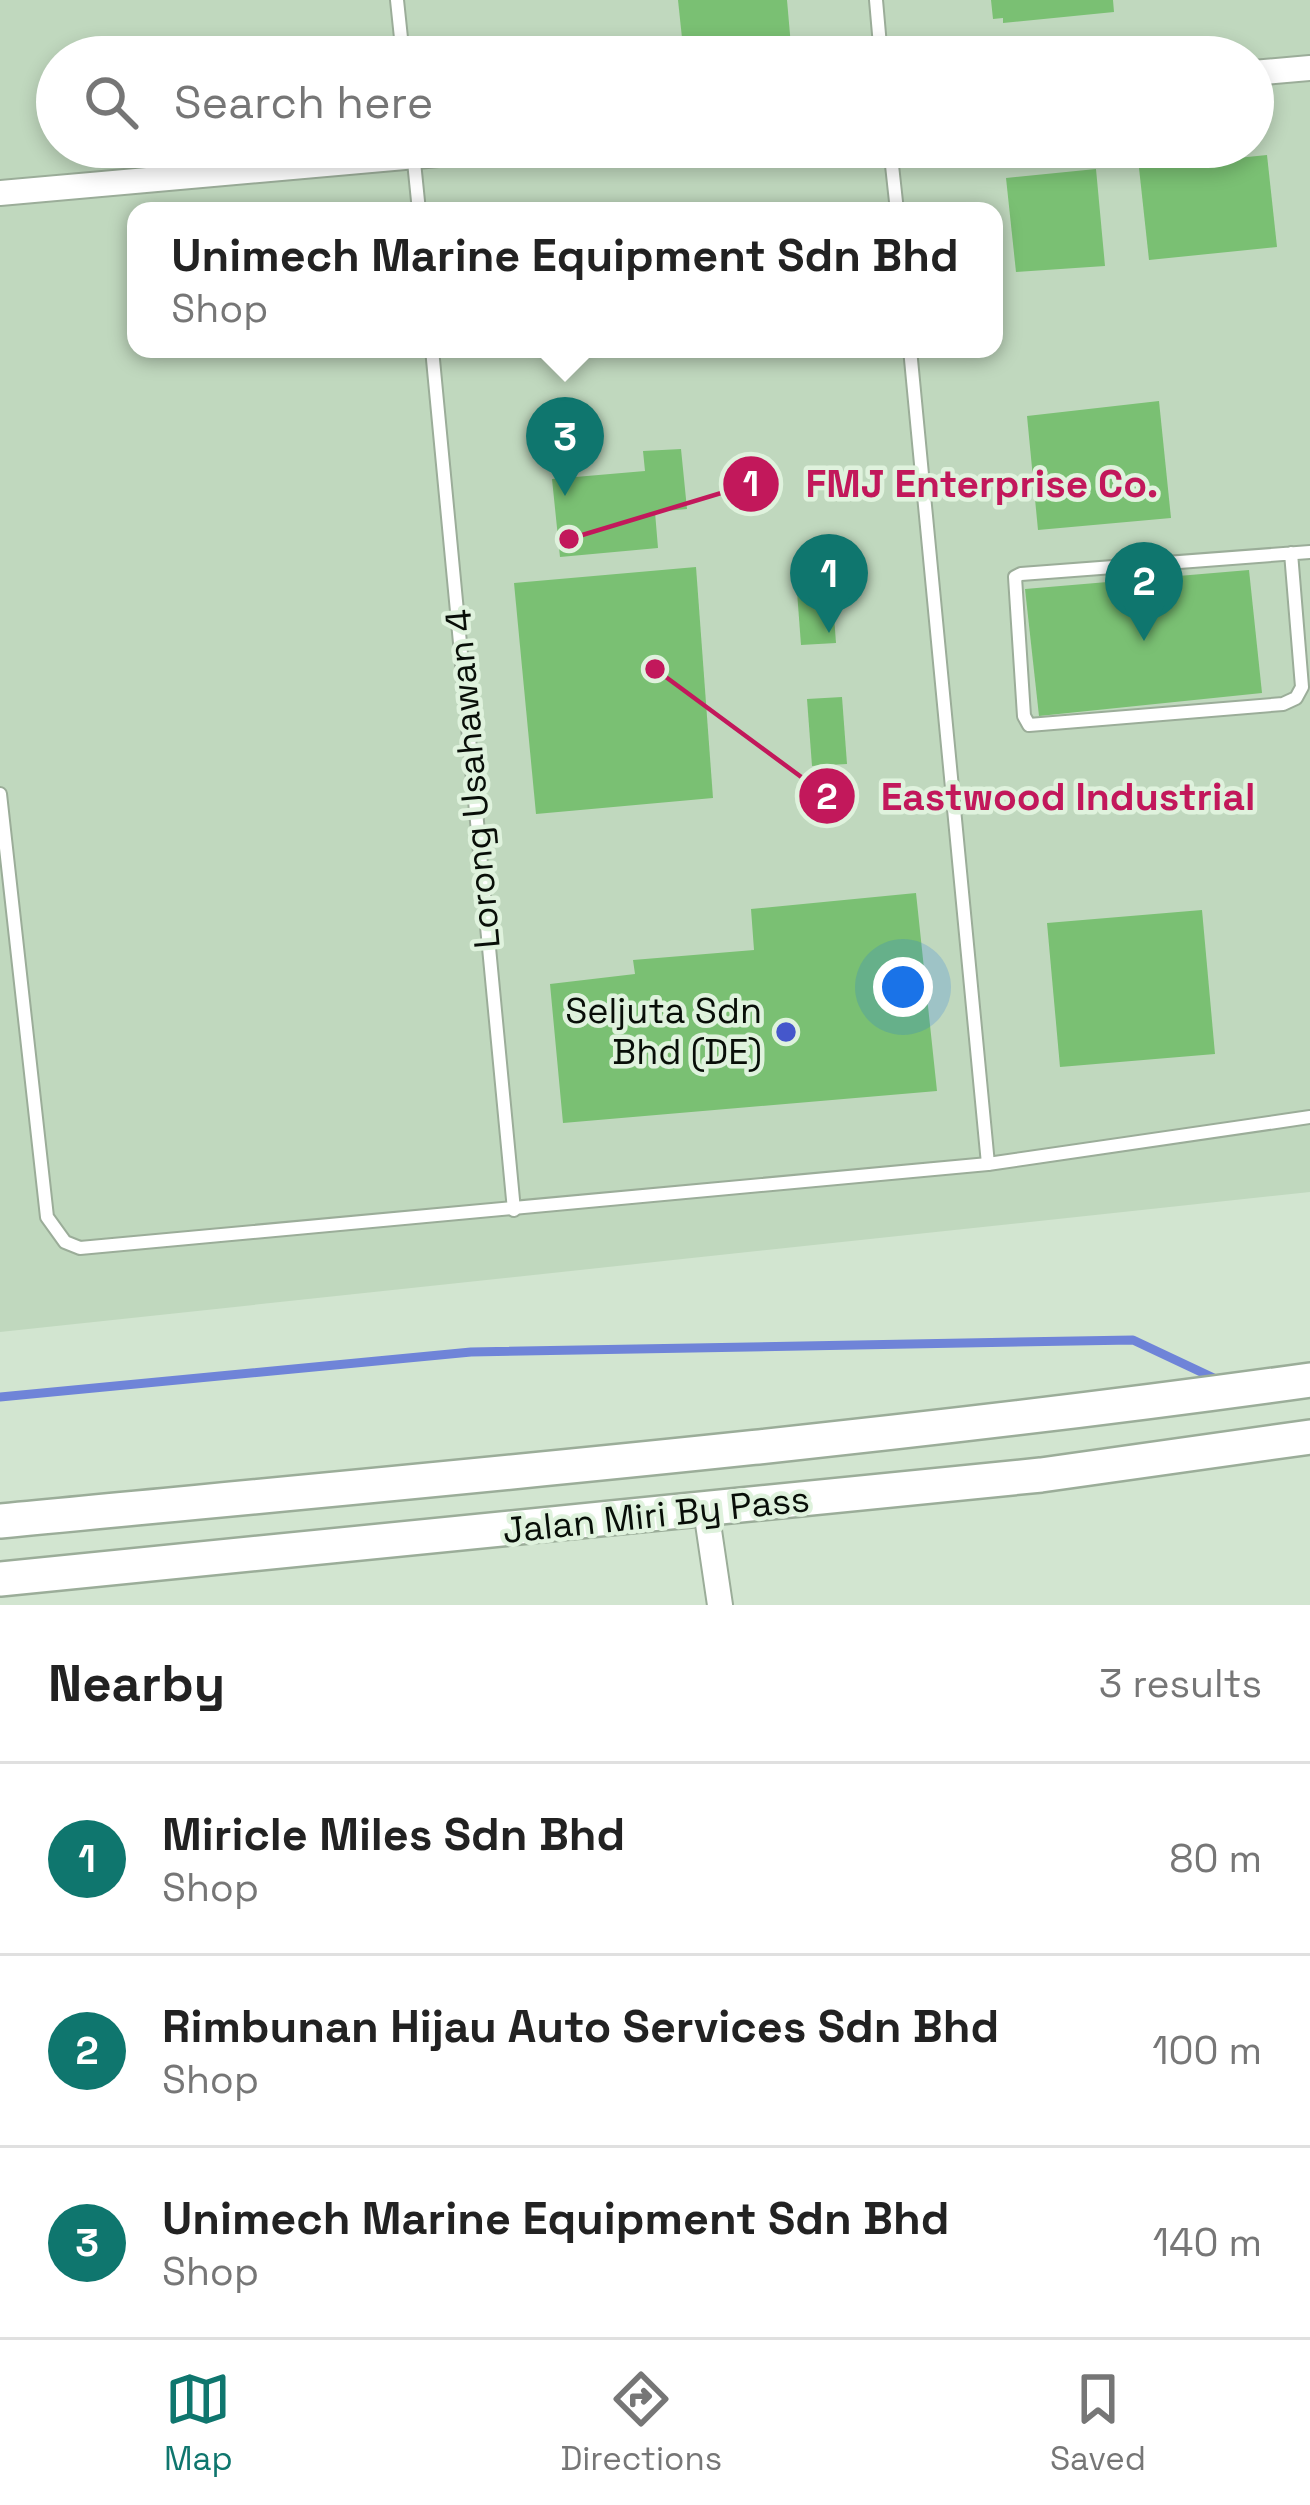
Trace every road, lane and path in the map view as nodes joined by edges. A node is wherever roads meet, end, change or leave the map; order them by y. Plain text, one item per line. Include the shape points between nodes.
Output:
1 (397, 0) edge
2 (876, 0) edge
3 (401, 36) edge
4 (879, 36) edge
5 (1310, 68) edge
6 (1274, 71) edge
7 (256, 168) edge
8 (415, 168) edge
9 (892, 168) edge
10 (0, 194) edge
11 (418, 202) edge
12 (895, 202) edge
13 (433, 358) edge
14 (911, 358) edge
15 (1310, 552) edge
16 (1291, 553) junction
17 (0, 794) edge
18 (1310, 1117) edge
19 (988, 1164) junction
20 (514, 1210) junction
21 (1310, 1380) edge
22 (1310, 1437) edge
23 (706, 1510) junction
24 (0, 1521) edge
25 (0, 1579) edge
26 (720, 1605) edge

1 - 3 lane
2 - 4 lane
5 - 6 street
7 - 10 street
8 - 11 lane
9 - 12 lane
13 - 20 lane, Lorong Usahawan 4
14 - 19 lane
15 - 16 lane
16 - 16 lane via 1303,687 1296,698 1029,725 1016,578
17 - 20 lane via 47,1217 65,1242 80,1248
18 - 19 lane
19 - 20 lane
21 - 24 main road, Jalan Miri By Pass via 740,1450
22 - 23 main road, Jalan Miri By Pass
23 - 25 main road, Jalan Miri By Pass
23 - 26 street

